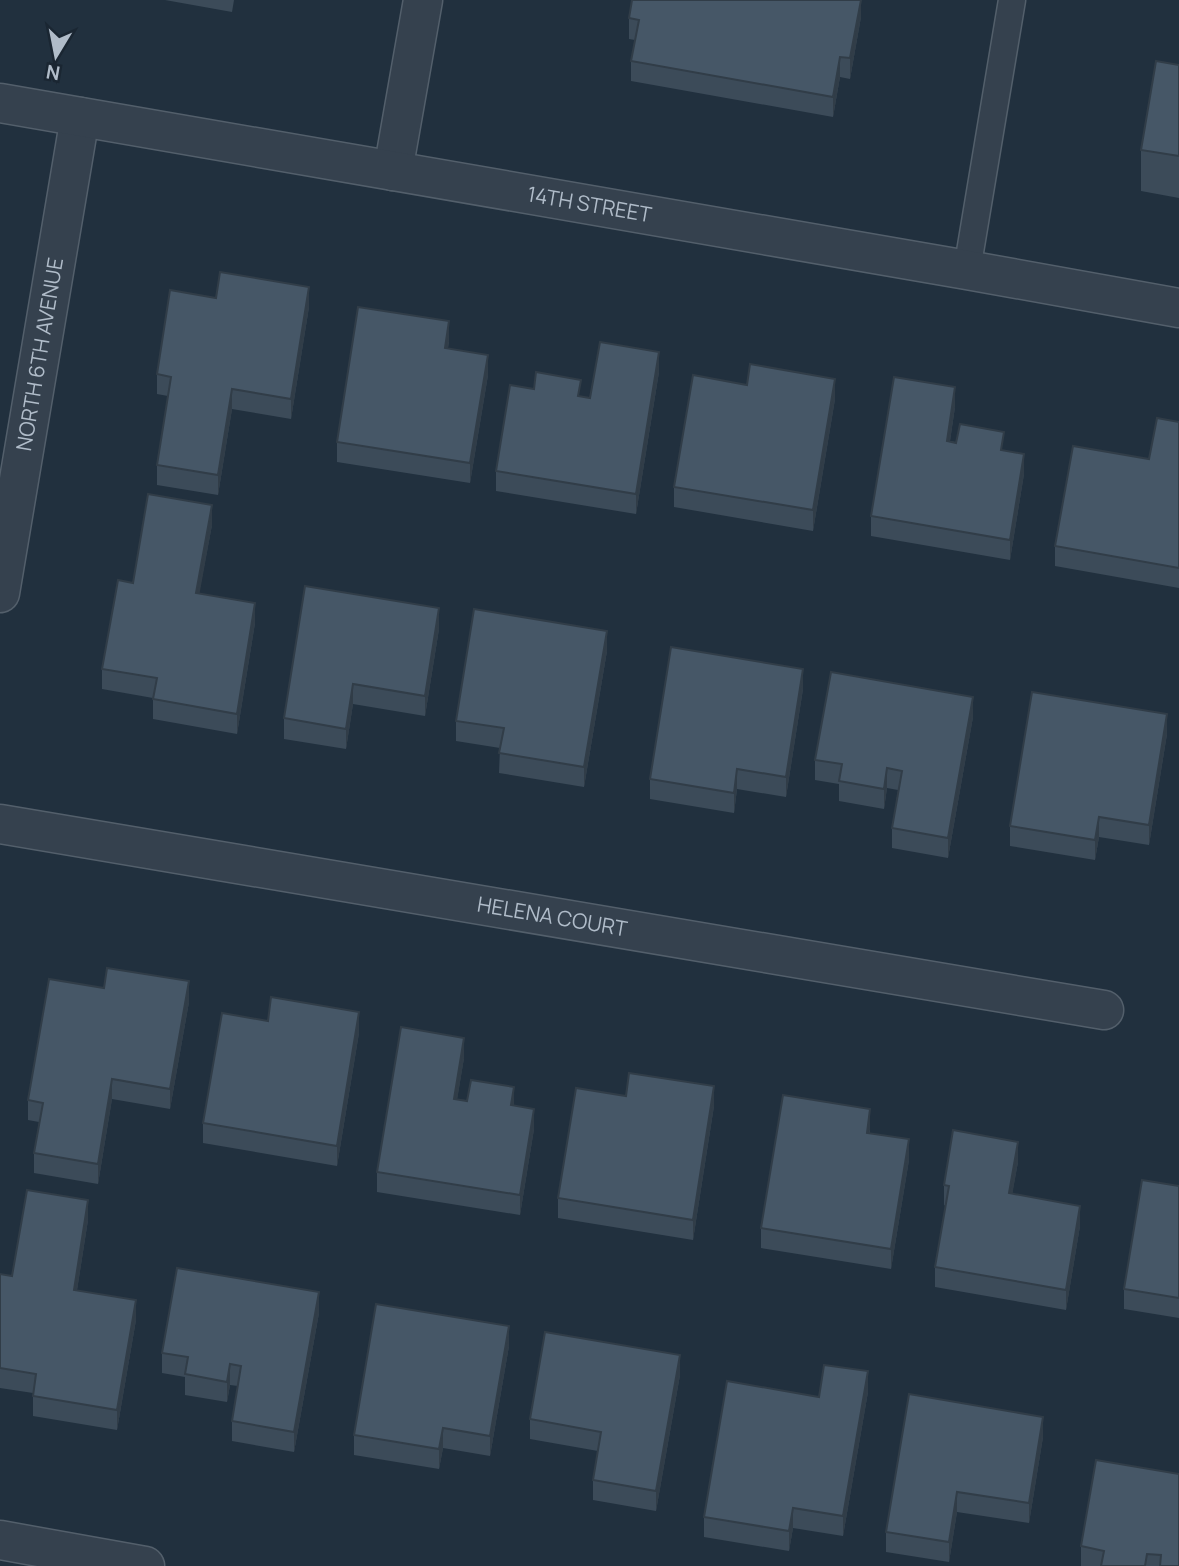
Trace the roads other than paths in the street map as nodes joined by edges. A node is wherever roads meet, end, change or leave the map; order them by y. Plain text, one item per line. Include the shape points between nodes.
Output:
1 (423, 0) edge
2 (1012, 0) edge
3 (0, 103) edge
4 (80, 117) junction
5 (393, 171) junction
6 (967, 270) junction
7 (1179, 308) edge
8 (0, 593) edge
9 (0, 824) edge
10 (1104, 1010) dead end
11 (0, 1540) edge
12 (145, 1566) edge

1 - 5 street
2 - 6 lane
3 - 4 street, 14TH STREET
4 - 5 street, 14TH STREET
4 - 8 street, NORTH 6TH AVENUE
5 - 6 street, 14TH STREET
6 - 7 street, 14TH STREET
9 - 10 street, HELENA COURT
11 - 12 street

